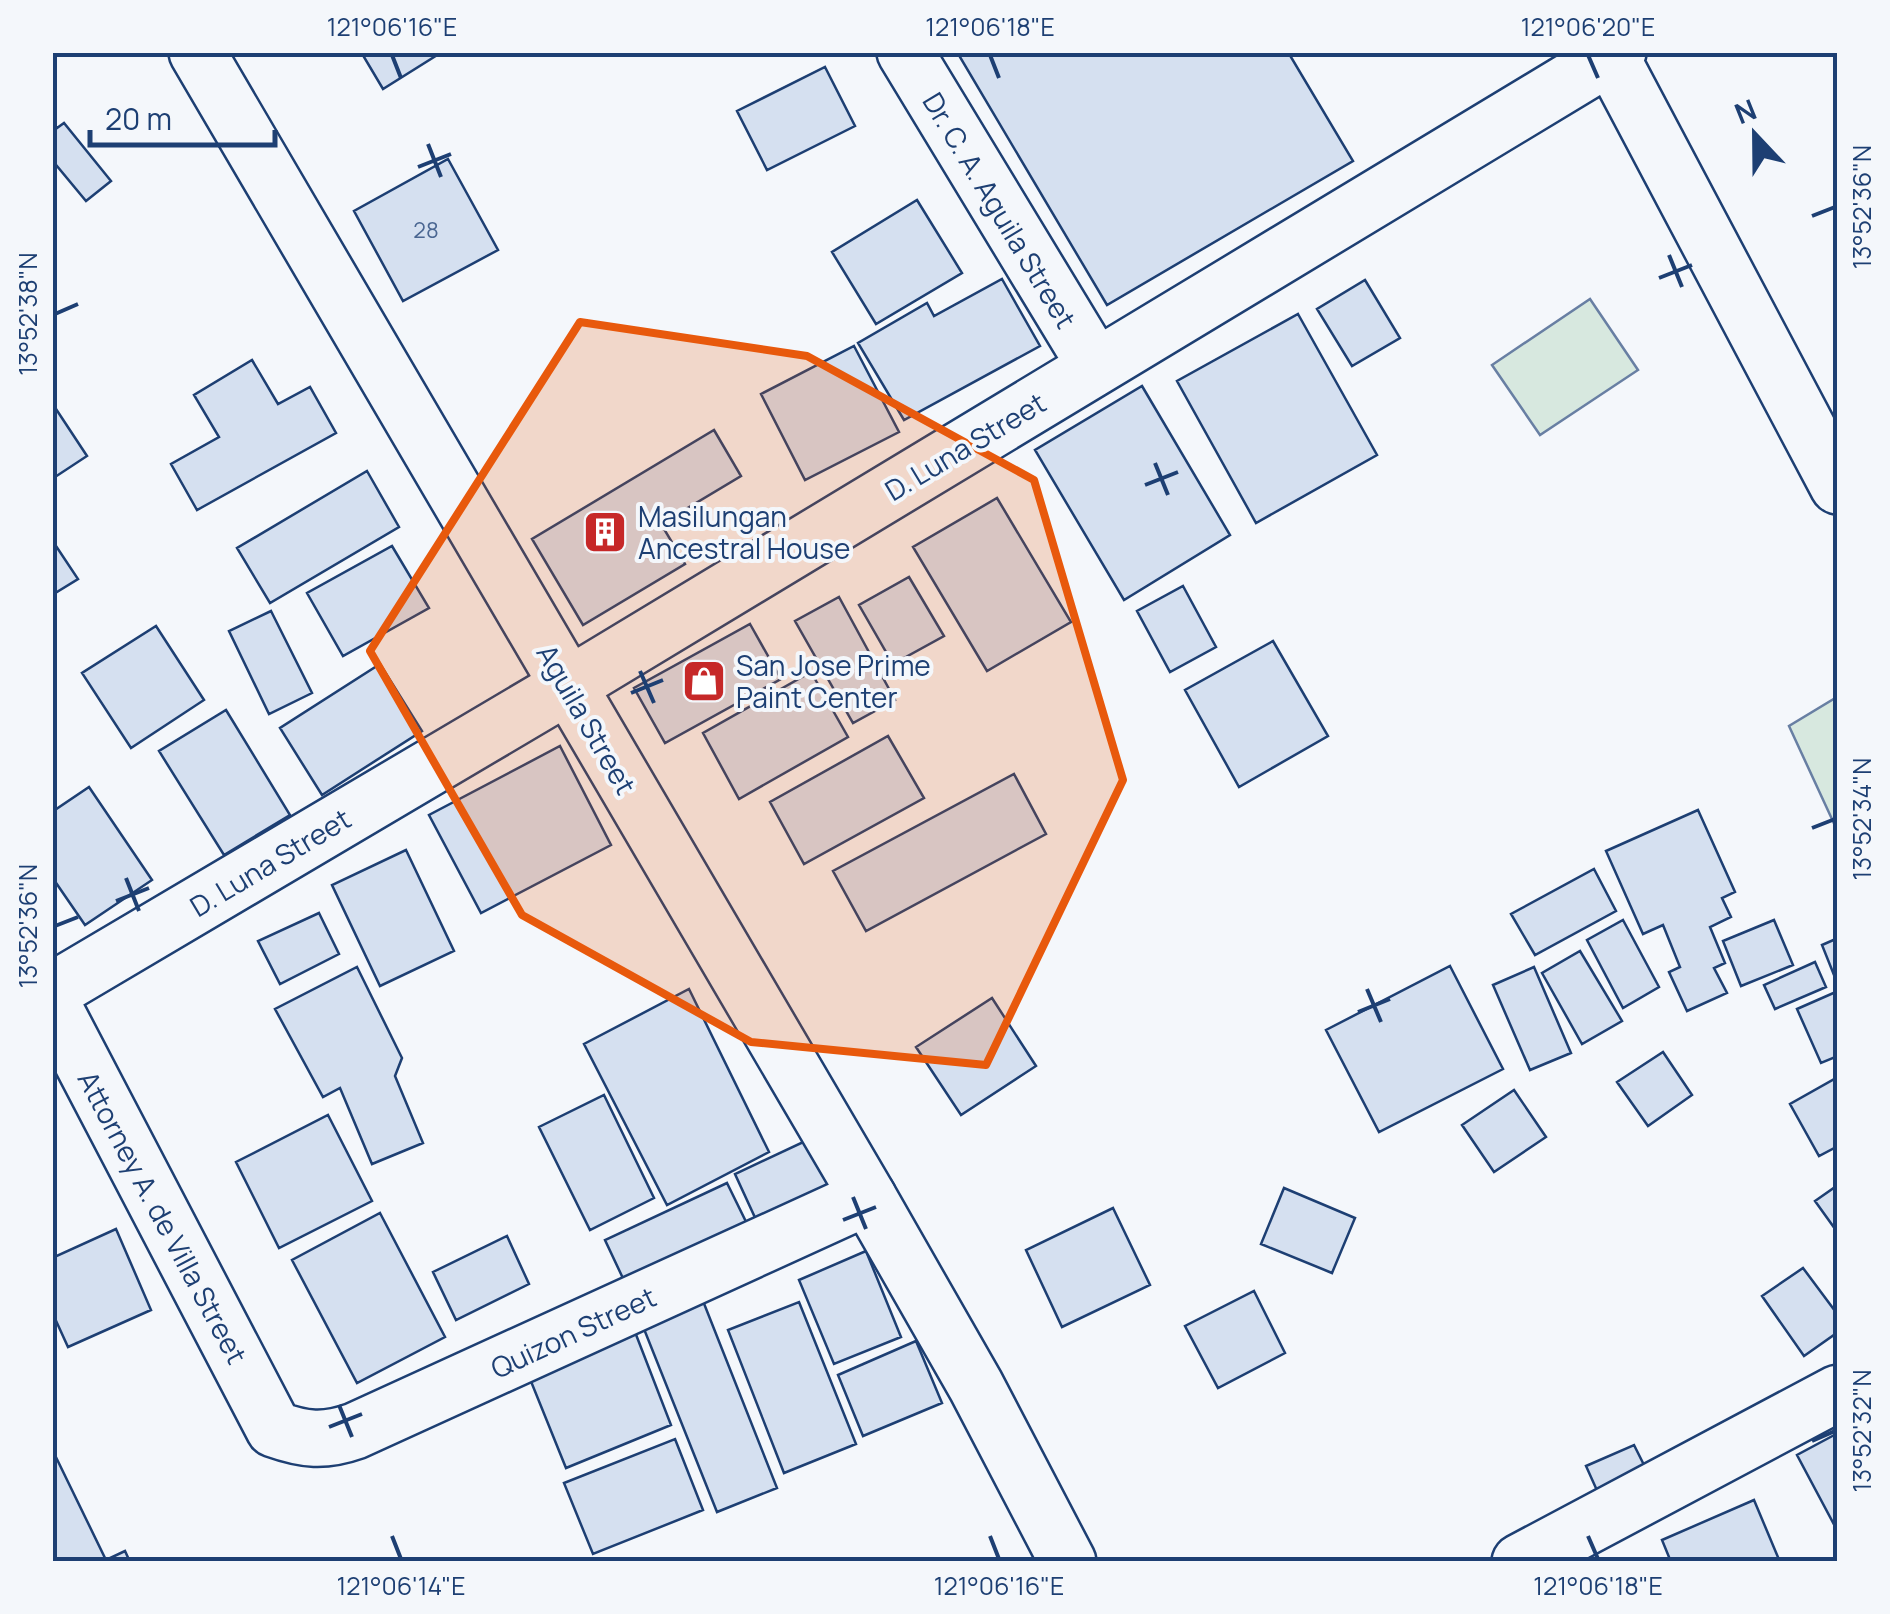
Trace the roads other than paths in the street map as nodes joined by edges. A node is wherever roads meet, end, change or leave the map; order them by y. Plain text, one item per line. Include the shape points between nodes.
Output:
1 (197, 52) edge
2 (905, 52) edge
3 (1615, 54) edge
4 (1096, 367) junction
5 (1838, 486) edge
6 (568, 686) junction
7 (52, 990) edge
8 (52, 1004) edge
9 (868, 1197) junction
10 (1838, 1394) edge
11 (274, 1429) joint
12 (1068, 1562) edge
13 (1520, 1562) edge

1 - 6 street, Aguila Street
2 - 4 street, Dr. C. A. Aguila Street
3 - 4 street, D. Luna Street
3 - 5 street
4 - 6 street, D. Luna Street
6 - 7 street, D. Luna Street
6 - 9 street, Aguila Street
8 - 11 street, Attorney A. de Villa Street
9 - 11 street, Quizon Street via 355,1432 326,1441
9 - 12 street, Aguila Street
10 - 13 street

